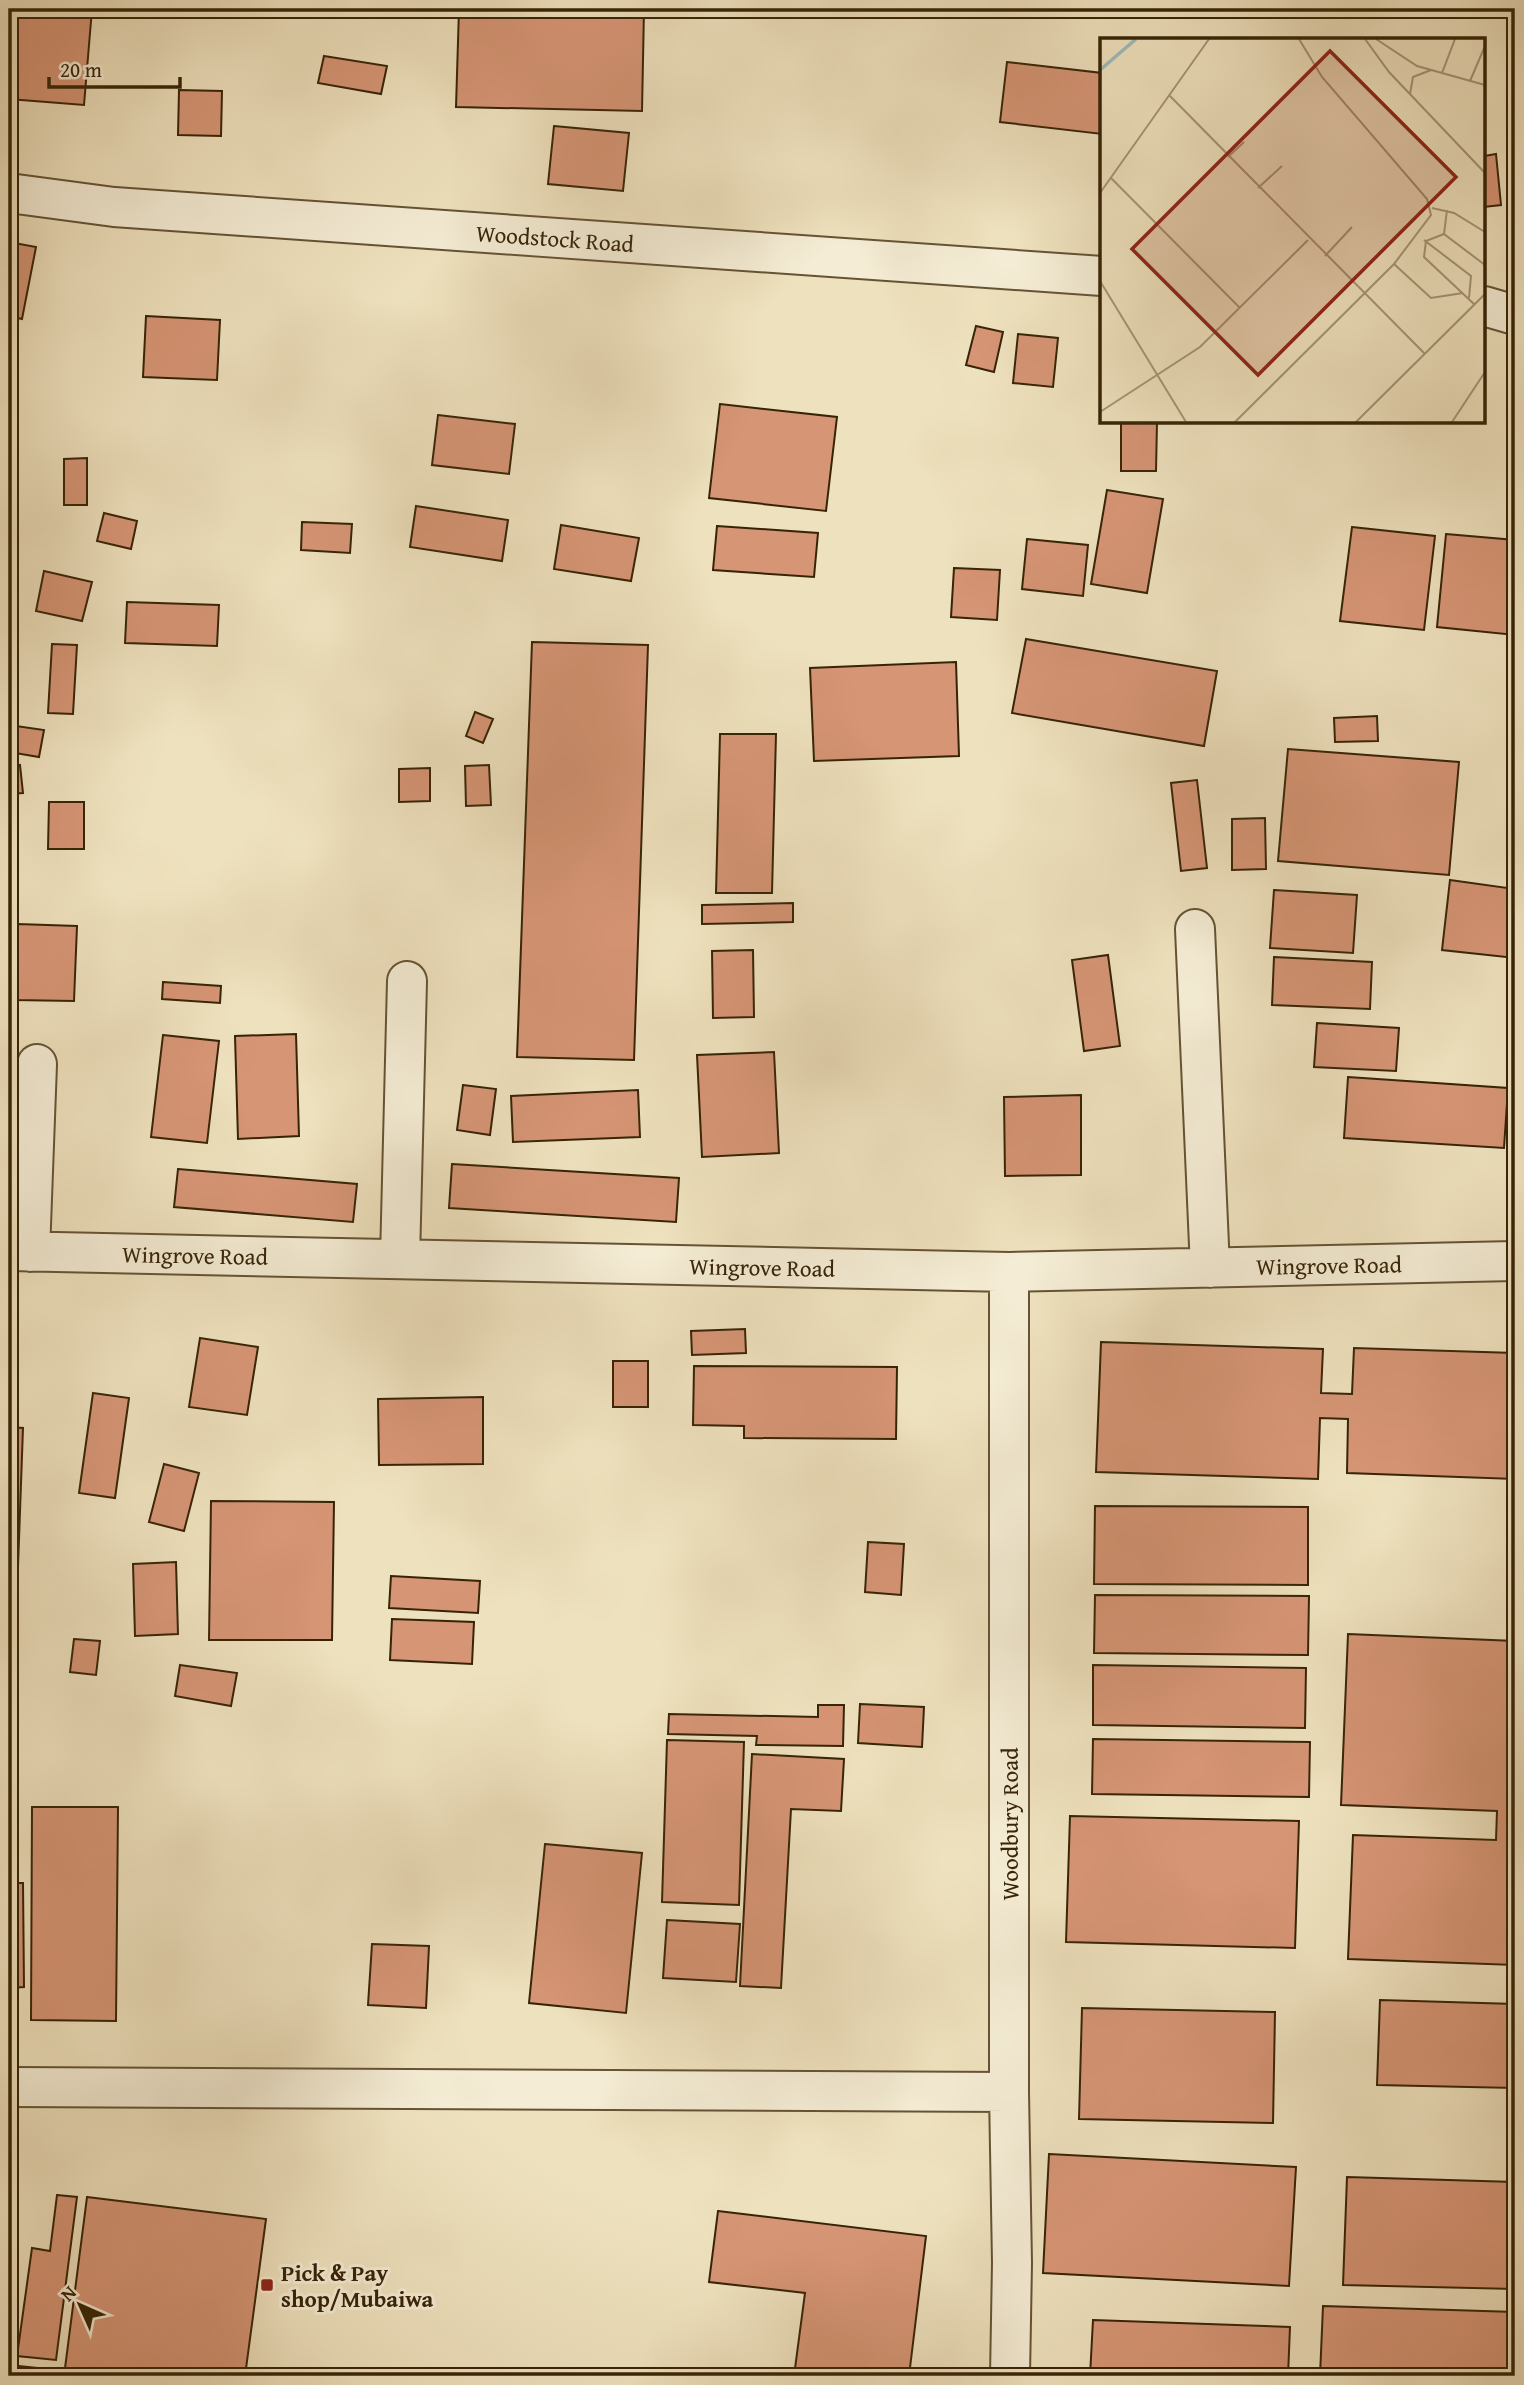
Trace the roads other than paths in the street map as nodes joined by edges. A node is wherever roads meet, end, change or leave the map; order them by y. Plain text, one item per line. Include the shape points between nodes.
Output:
1 (9, 193) edge
2 (1100, 276) edge
3 (1486, 307) edge
4 (1515, 315) edge
5 (1195, 929) dead end
6 (407, 981) dead end
7 (37, 1064) dead end
8 (20, 1252) edge
9 (400, 1259) junction
10 (1515, 1261) edge
11 (1210, 1268) junction
12 (1009, 1272) junction
13 (9, 2087) edge
14 (1009, 2092) junction
15 (1010, 2376) edge

1 - 2 street, Woodstock Road via 114,207
3 - 4 street
5 - 11 street
6 - 9 street
7 - 8 street
8 - 9 street, Wingrove Road
9 - 12 street, Wingrove Road
10 - 11 street, Wingrove Road
11 - 12 street, Wingrove Road
12 - 14 street, Woodbury Road
13 - 14 street
14 - 15 street, Woodbury Road

